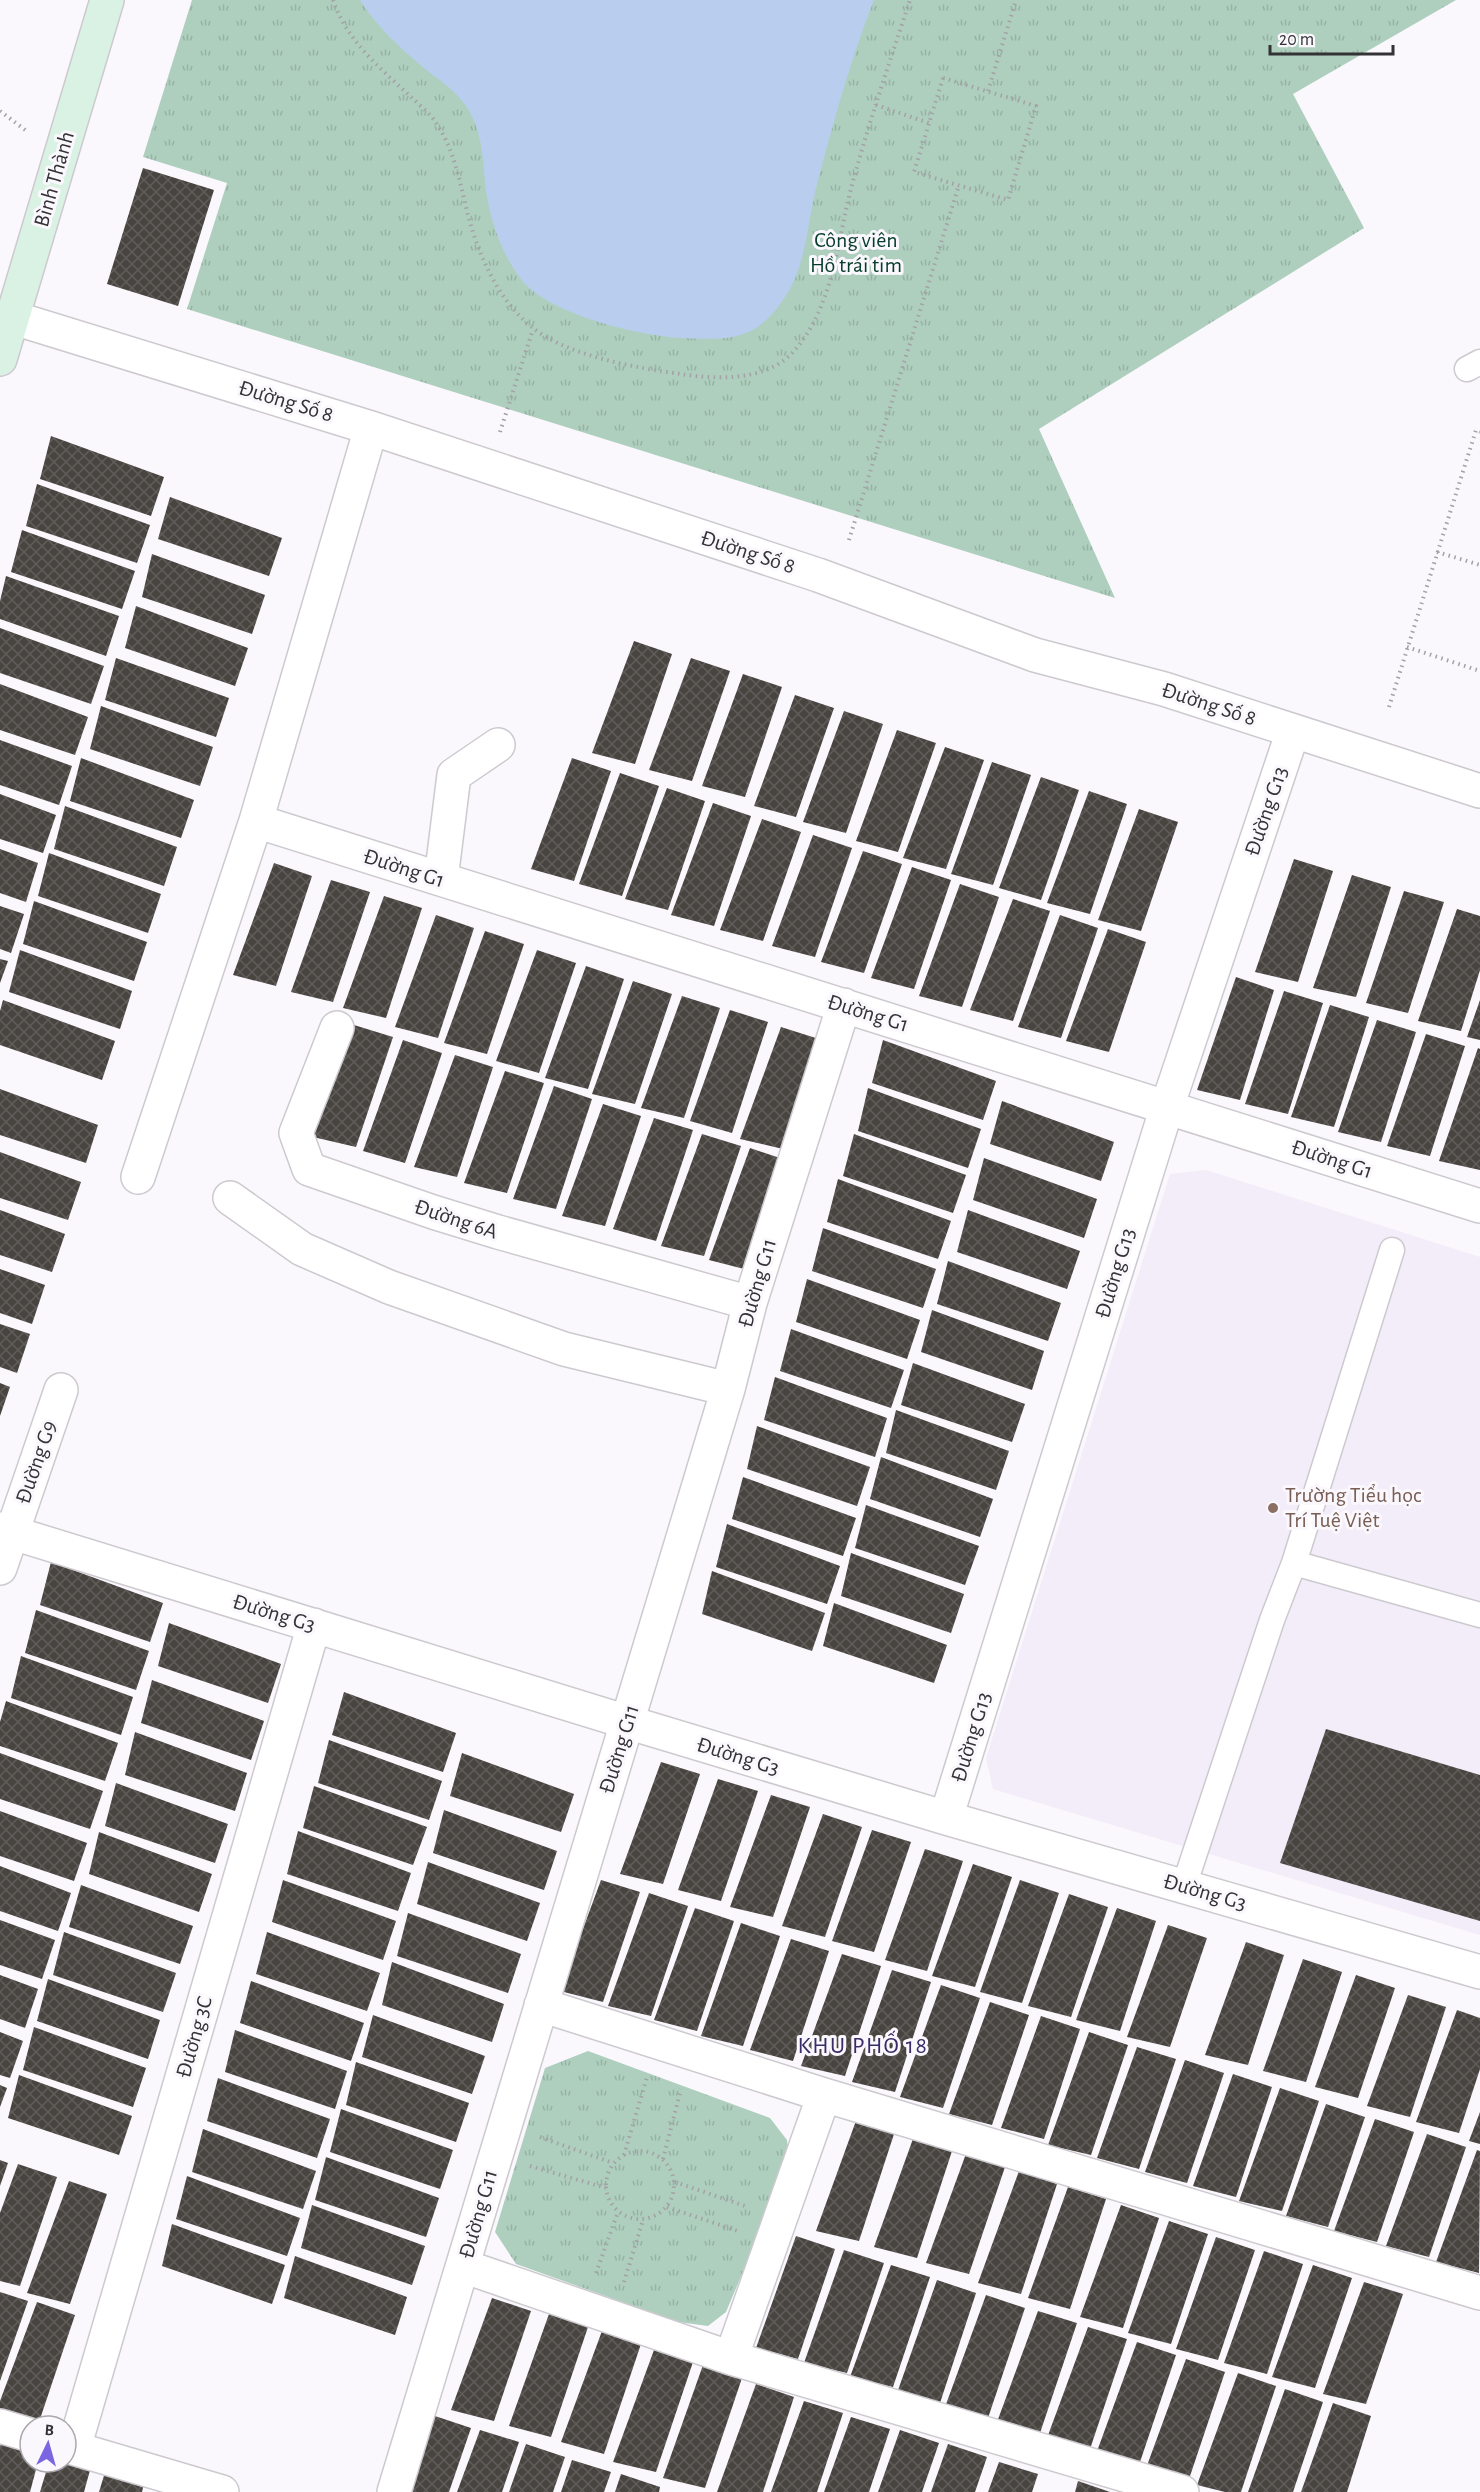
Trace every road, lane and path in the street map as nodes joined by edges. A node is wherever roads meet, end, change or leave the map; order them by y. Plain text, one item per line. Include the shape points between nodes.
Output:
1 (107, 0) edge
2 (333, 0) edge
3 (910, 0) edge
4 (1016, 0) edge
5 (988, 92) junction
6 (876, 105) junction
7 (929, 123) junction
8 (959, 185) junction
9 (14, 318) junction
10 (533, 329) junction
11 (0, 358) edge
12 (371, 428) junction
13 (1480, 432) edge
14 (500, 433) dead end
15 (849, 540) dead end
16 (1437, 552) junction
17 (1480, 565) edge
18 (1407, 647) junction
19 (1480, 671) edge
20 (1389, 707) dead end
21 (1293, 731) junction
22 (498, 745) dead end
23 (1480, 791) edge
24 (256, 821) junction
25 (441, 879) junction
26 (844, 1005) junction
27 (337, 1028) dead end
28 (1167, 1107) junction
29 (138, 1178) dead end
30 (230, 1198) dead end
31 (1480, 1206) edge
32 (1392, 1250) dead end
33 (750, 1303) junction
34 (728, 1389) junction
35 (61, 1390) dead end
36 (5, 1530) edge
37 (1294, 1563) junction
38 (0, 1568) edge
39 (1480, 1615) edge
40 (314, 1625) junction
41 (627, 1722) junction
42 (946, 1818) junction
43 (1184, 1886) junction
44 (1480, 1972) edge
45 (541, 2005) junction
46 (658, 2042) junction
47 (691, 2053) junction
48 (824, 2095) junction
49 (505, 2124) junction
50 (624, 2154) junction
51 (495, 2155) junction
52 (663, 2159) junction
53 (613, 2163) junction
54 (675, 2182) junction
55 (606, 2188) junction
56 (667, 2207) junction
57 (618, 2212) junction
58 (643, 2220) junction
59 (776, 2230) junction
60 (463, 2266) junction
61 (1480, 2293) edge
62 (598, 2312) junction
63 (731, 2358) junction
64 (78, 2420) edge
65 (0, 2426) edge
66 (18, 2431) edge
67 (78, 2449) edge
68 (222, 2492) edge
69 (394, 2492) edge
70 (1182, 2492) edge

1 - 9 street, Bình Thành
2 - 10 path via 366,53 435,120 447,140 481,256 513,308
3 - 6 path
4 - 5 path
5 - 7 path via 943,78
5 - 8 path via 1036,106 1008,200
6 - 7 path
6 - 10 path via 827,290 806,335 793,353 775,366 755,374 691,376 606,360 565,346
7 - 8 path via 914,172
8 - 15 path
9 - 11 street, Bình Thành
9 - 12 street, Đường Số 8
10 - 14 path
12 - 21 street, Đường Số 8 via 818,574 1035,655 1164,689
12 - 24 street
13 - 16 path via 1476,430
16 - 17 path
16 - 18 path
18 - 19 path
18 - 20 path
21 - 23 street, Đường Số 8
21 - 28 street, Đường G13
22 - 25 street via 454,775
24 - 25 street, Đường G1
24 - 29 street
25 - 26 street, Đường G1
26 - 28 street, Đường G1
26 - 33 street, Đường G11
27 - 33 street, Đường 6A via 296,1133 309,1168 476,1226
28 - 31 street, Đường G1
28 - 42 street, Đường G13
30 - 34 street via 302,1249 389,1287 564,1349
32 - 37 lane
33 - 34 street, Đường G11
34 - 41 street, Đường G11
35 - 36 street, Đường G9
36 - 38 street, Đường G9
36 - 40 street, Đường G3
37 - 39 lane
37 - 43 lane
40 - 41 street, Đường G3
40 - 64 street, Đường 3C
41 - 42 street, Đường G3
41 - 45 street, Đường G11
42 - 43 street, Đường G3
43 - 44 street, Đường G3
45 - 46 street
45 - 49 street, Đường G11
46 - 47 street
46 - 50 path
47 - 48 street
47 - 52 path
48 - 59 street
48 - 61 street
49 - 51 street, Đường G11
49 - 53 path
50 - 52 path via 651,2152
50 - 53 path
51 - 55 path
51 - 60 street, Đường G11
52 - 54 path
53 - 55 path
54 - 56 path via 674,2196
54 - 59 path
55 - 57 path via 609,2201
56 - 58 path via 657,2216
56 - 59 path
57 - 58 path
57 - 62 path
58 - 62 path
59 - 63 street
60 - 62 street
60 - 69 street, Đường G11
62 - 63 street
63 - 70 street
65 - 66 street
67 - 68 street

